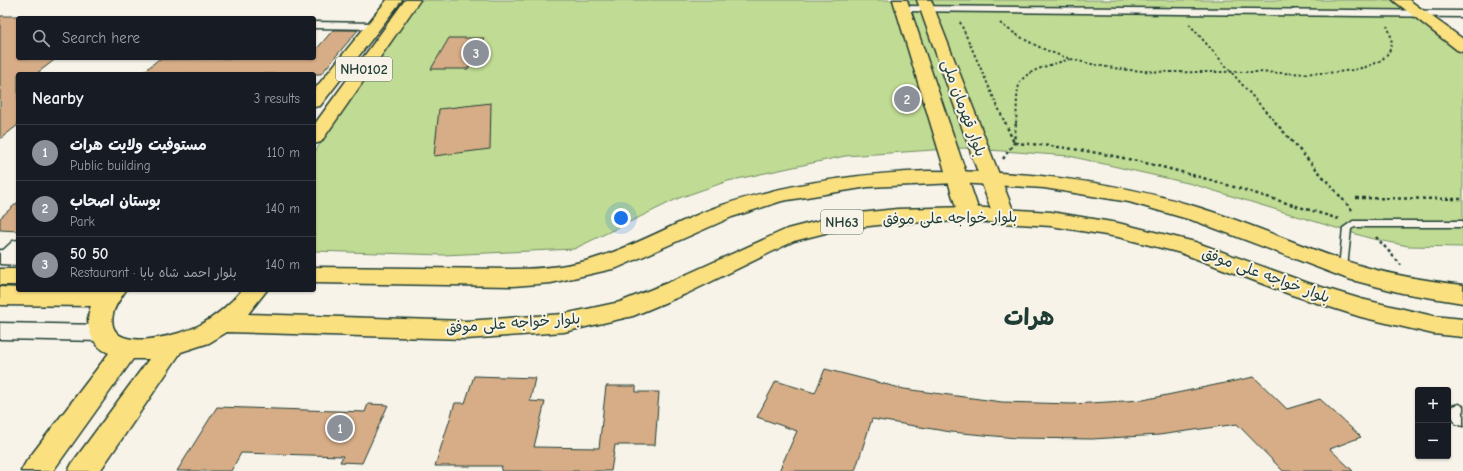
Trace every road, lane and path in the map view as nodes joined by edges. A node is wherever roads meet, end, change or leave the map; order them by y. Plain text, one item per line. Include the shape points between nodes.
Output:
1 (395, 0) edge
2 (413, 0) edge
3 (1400, 0) edge
4 (902, 5) edge
5 (926, 5) edge
6 (1417, 7) edge
7 (955, 10) junction
8 (991, 10) junction
9 (1177, 11) junction
10 (1373, 13) junction
11 (1435, 14) junction
12 (1463, 14) edge
13 (316, 25) edge
14 (374, 26) junction
15 (1463, 33) edge
16 (1463, 46) edge
17 (1071, 59) junction
18 (1231, 72) junction
19 (316, 97) edge
20 (316, 135) edge
21 (1014, 143) junction
22 (957, 177) junction
23 (990, 178) junction
24 (1356, 198) dead end
25 (1463, 200) edge
26 (969, 214) junction
27 (1004, 215) junction
28 (1363, 223) junction
29 (1353, 224) junction
30 (1463, 224) edge
31 (8, 259) edge
32 (1343, 268) junction
33 (16, 273) edge
34 (316, 275) edge
35 (1422, 289) junction
36 (254, 292) edge
37 (111, 294) edge
38 (1463, 294) edge
39 (0, 296) edge
40 (224, 323) junction
41 (1463, 328) edge
42 (0, 331) edge
43 (102, 333) junction
44 (172, 346) junction
45 (127, 348) junction
46 (36, 471) edge
47 (82, 471) edge

1 - 14 main road, NH0102
2 - 20 main road, NH0102
3 - 6 main road
4 - 5 street
4 - 22 main road
5 - 7 street
5 - 23 main road, بلوار قهرمان ملی
6 - 10 street
6 - 11 main road
6 - 16 main road
7 - 8 street
7 - 21 path
8 - 9 street
8 - 17 path via 999,22 1019,37 1046,51
9 - 10 street
9 - 18 path
10 - 18 path via 1384,23 1392,38 1390,52 1376,63 1336,72
11 - 12 street
11 - 15 main road
13 - 14 street
14 - 19 main road, NH0102
17 - 18 path via 1137,71
17 - 21 path via 1027,75 1019,84
18 - 28 path
21 - 23 path
21 - 29 path via 1068,147 1172,170
22 - 23 main road, NH63
22 - 26 main road
22 - 34 main road, NH63 via 895,178 838,184 778,196 725,212 613,260 560,274 514,277
23 - 27 main road, بلوار قهرمان ملی
23 - 32 main road, NH63 via 1062,183 1127,195 1185,210
24 - 25 path
26 - 27 main road, بلوار خواجه علی موفق / NH63
26 - 40 main road, بلوار خواجه علی موفق / NH63 via 897,216 841,222 787,236 680,287 624,310 564,323 466,330
27 - 41 main road, بلوار خواجه علی موفق / NH63 via 1051,219 1118,230 1171,243 1361,308 1433,325
28 - 29 lane
28 - 30 lane
28 - 35 path
29 - 32 lane via 1347,228
31 - 33 main road
32 - 35 main road, NH63 via 1384,281
35 - 38 main road, NH63
36 - 40 main road via 243,306
37 - 39 main road
37 - 43 main road via 102,308 99,319
40 - 44 main road via 200,336
42 - 43 street
43 - 45 main road via 111,342
44 - 45 main road via 148,350
44 - 47 main road
45 - 46 main road

